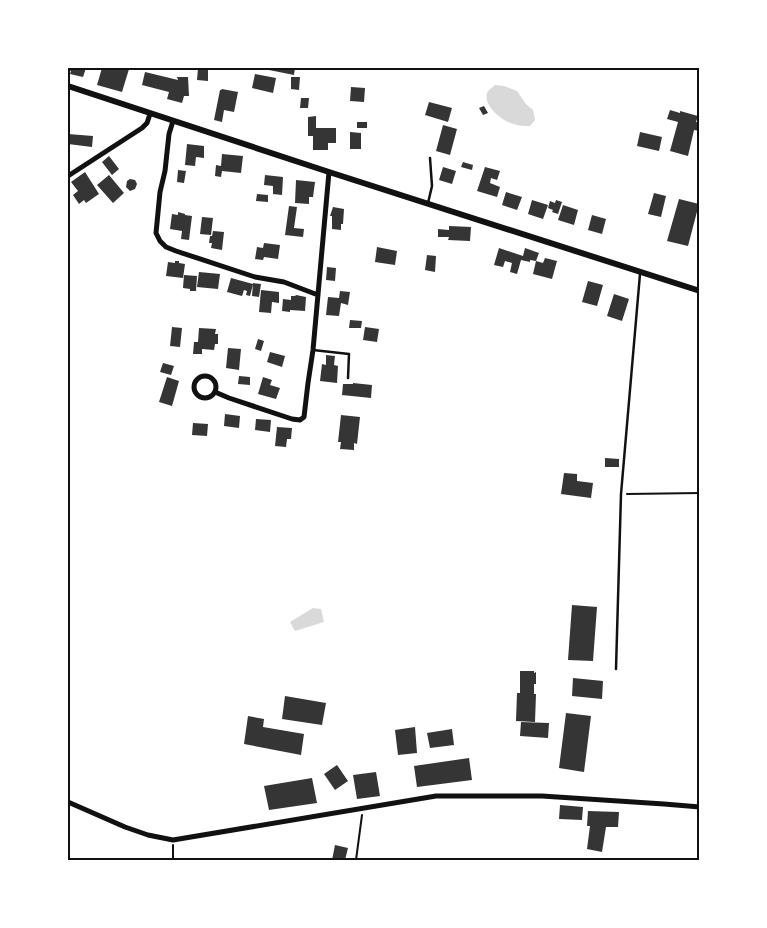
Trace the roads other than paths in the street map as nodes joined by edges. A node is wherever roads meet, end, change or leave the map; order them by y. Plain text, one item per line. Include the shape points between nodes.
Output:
1 (68, 86) edge
2 (150, 114) junction
3 (173, 121) junction
4 (430, 158) dead end
5 (329, 172) junction
6 (68, 176) edge
7 (428, 203) junction
8 (640, 272) junction
9 (700, 290) edge
10 (318, 295) junction
11 (313, 350) junction
12 (348, 378) dead end
13 (215, 392) junction
14 (616, 668) dead end
15 (68, 802) edge
16 (700, 808) edge

1 - 2 street
2 - 3 street
2 - 6 street via 142,128
3 - 5 street
3 - 10 street via 160,192 156,233 160,241 176,251
4 - 7 lane via 432,186
5 - 7 street
5 - 10 street
7 - 8 street
8 - 9 street
8 - 14 lane via 621,494
10 - 11 street
11 - 12 lane via 349,354
11 - 13 street via 303,419
13 - 13 street via 202,398 195,393 194,382 203,376 210,377 216,385
15 - 16 street via 125,827 173,840 436,796 542,796

